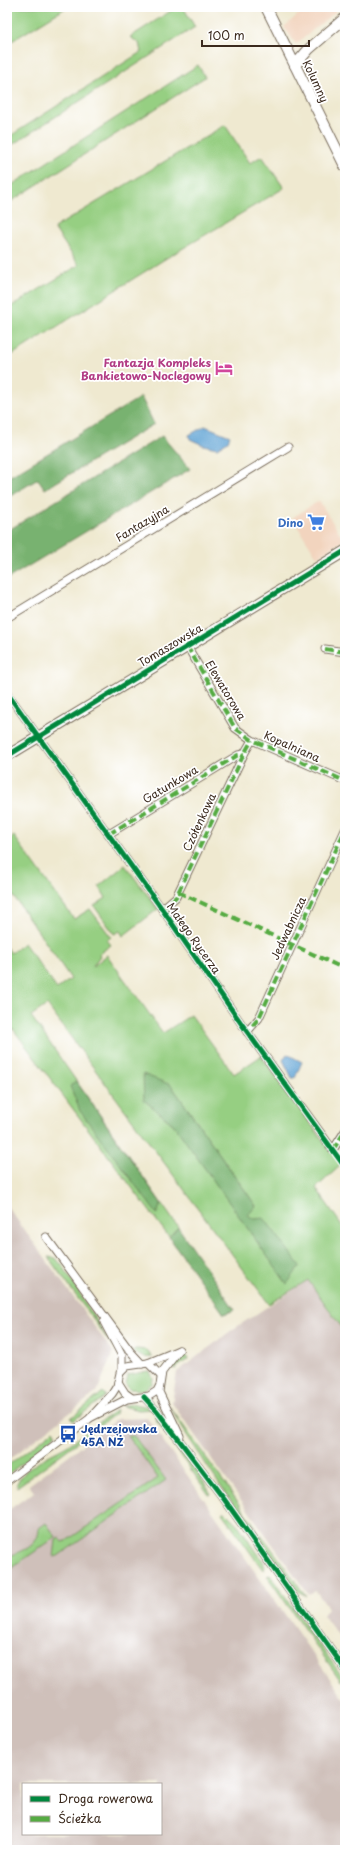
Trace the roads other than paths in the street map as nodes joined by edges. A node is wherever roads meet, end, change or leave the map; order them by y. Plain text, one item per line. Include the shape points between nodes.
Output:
1 (266, 7) edge
2 (345, 18) edge
3 (295, 65) junction
4 (345, 166) edge
5 (288, 447) dead end
6 (345, 551) edge
7 (7, 618) edge
8 (187, 646) junction
9 (325, 649) dead end
10 (345, 652) edge
11 (7, 692) edge
12 (38, 737) junction
13 (252, 740) junction
14 (244, 754) junction
15 (7, 756) edge
16 (345, 782) edge
17 (345, 830) edge
18 (109, 834) junction
19 (162, 909) junction
20 (247, 1032) junction
21 (345, 1131) edge
22 (46, 1237) dead end
23 (94, 1303) junction
24 (145, 1364) junction
25 (122, 1370) junction
26 (161, 1376) junction
27 (118, 1382) junction
28 (159, 1387) junction
29 (144, 1397) junction
30 (132, 1398) junction
31 (89, 1419) junction
32 (188, 1452) junction
33 (7, 1481) edge
34 (345, 1669) edge

1 - 3 street, Kolumny
2 - 3 street via 312,46
3 - 4 street, Kolumny
5 - 7 street, Fantazyjna
6 - 8 street, Tomaszowska
8 - 12 street, Tomaszowska
8 - 13 street, Elewatorowa via 235,728
9 - 10 street
11 - 12 street, Małego Rycerza
12 - 15 street, Tomaszowska
12 - 18 street, Małego Rycerza
13 - 14 street, Czółenkowa
13 - 16 street, Kopalniana
14 - 18 street, Gatunkowa
14 - 19 street, Czółenkowa via 176,897
17 - 20 street, Jedwabnicza via 259,1018
18 - 19 street, Małego Rycerza
19 - 20 street, Małego Rycerza
20 - 21 street, Małego Rycerza via 333,1150
22 - 23 street
23 - 24 street via 130,1351
23 - 25 street via 122,1356
24 - 25 street via 132,1364
24 - 26 street
24 - 26 street via 179,1350
25 - 27 street
26 - 28 street
27 - 30 street
27 - 31 street via 112,1394
28 - 29 street via 153,1394
28 - 32 street via 161,1398
29 - 30 street
29 - 32 street
30 - 31 street
31 - 33 street
32 - 34 street via 260,1547

